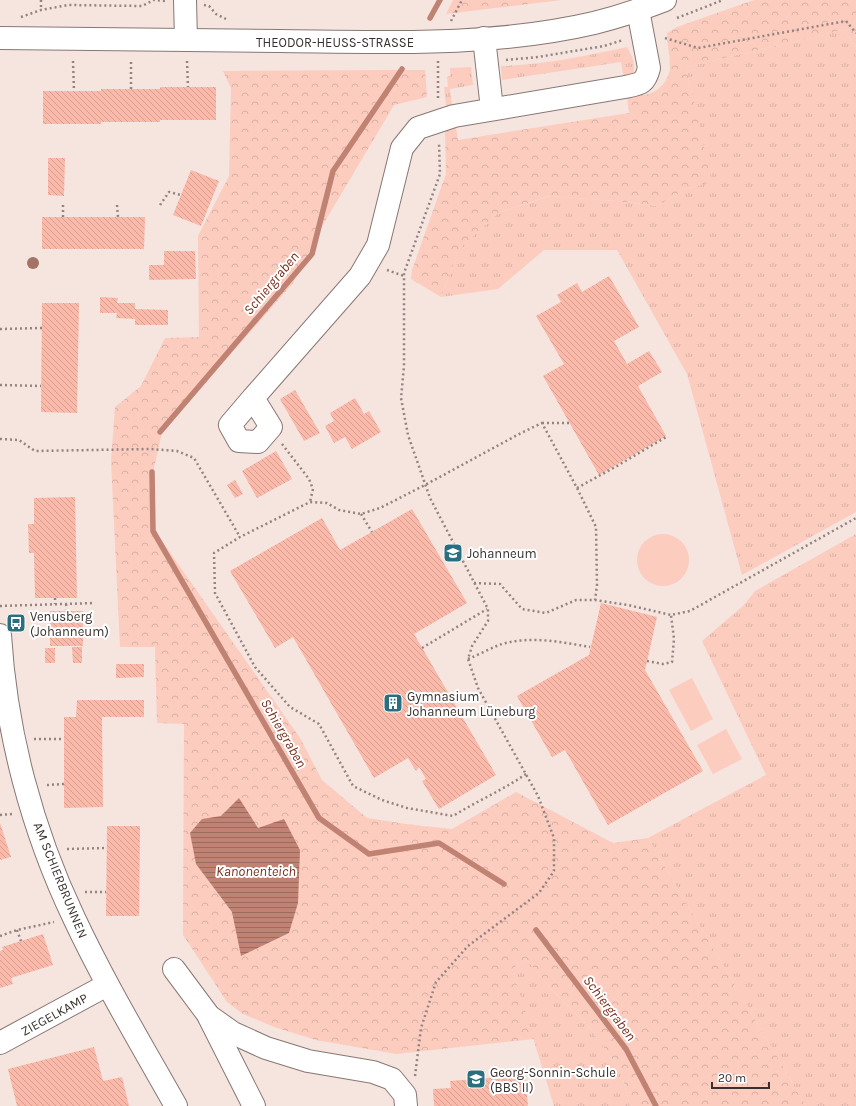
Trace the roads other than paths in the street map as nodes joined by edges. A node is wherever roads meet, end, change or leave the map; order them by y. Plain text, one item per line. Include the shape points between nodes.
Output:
1 (185, 2) edge
2 (638, 10) junction
3 (668, 10) edge
4 (0, 38) edge
5 (484, 38) junction
6 (187, 51) junction
7 (492, 109) junction
8 (254, 398) junction
9 (0, 635) edge
10 (174, 968) dead end
11 (107, 985) junction
12 (209, 1016) junction
13 (0, 1044) edge
14 (176, 1106) edge
15 (254, 1106) edge
16 (406, 1106) edge

1 - 6 street
2 - 3 street, THEODOR-HEUSS-STRASSE
2 - 5 street, THEODOR-HEUSS-STRASSE via 596,23 553,31
2 - 7 street via 649,68 644,81 625,87
4 - 6 street, THEODOR-HEUSS-STRASSE
5 - 6 street, THEODOR-HEUSS-STRASSE
5 - 7 street
7 - 8 street via 454,116 418,128 402,148 378,245 360,276
8 - 8 street via 271,427 258,442 239,441 230,425
9 - 11 street, AM SCHIERBRUNNEN via 14,740 33,812 74,917
10 - 12 street
11 - 13 street, ZIEGELKAMP
11 - 14 street, AM SCHIERBRUNNEN
12 - 15 street
12 - 16 street via 233,1033 266,1048 308,1061 373,1072 392,1079 405,1095

